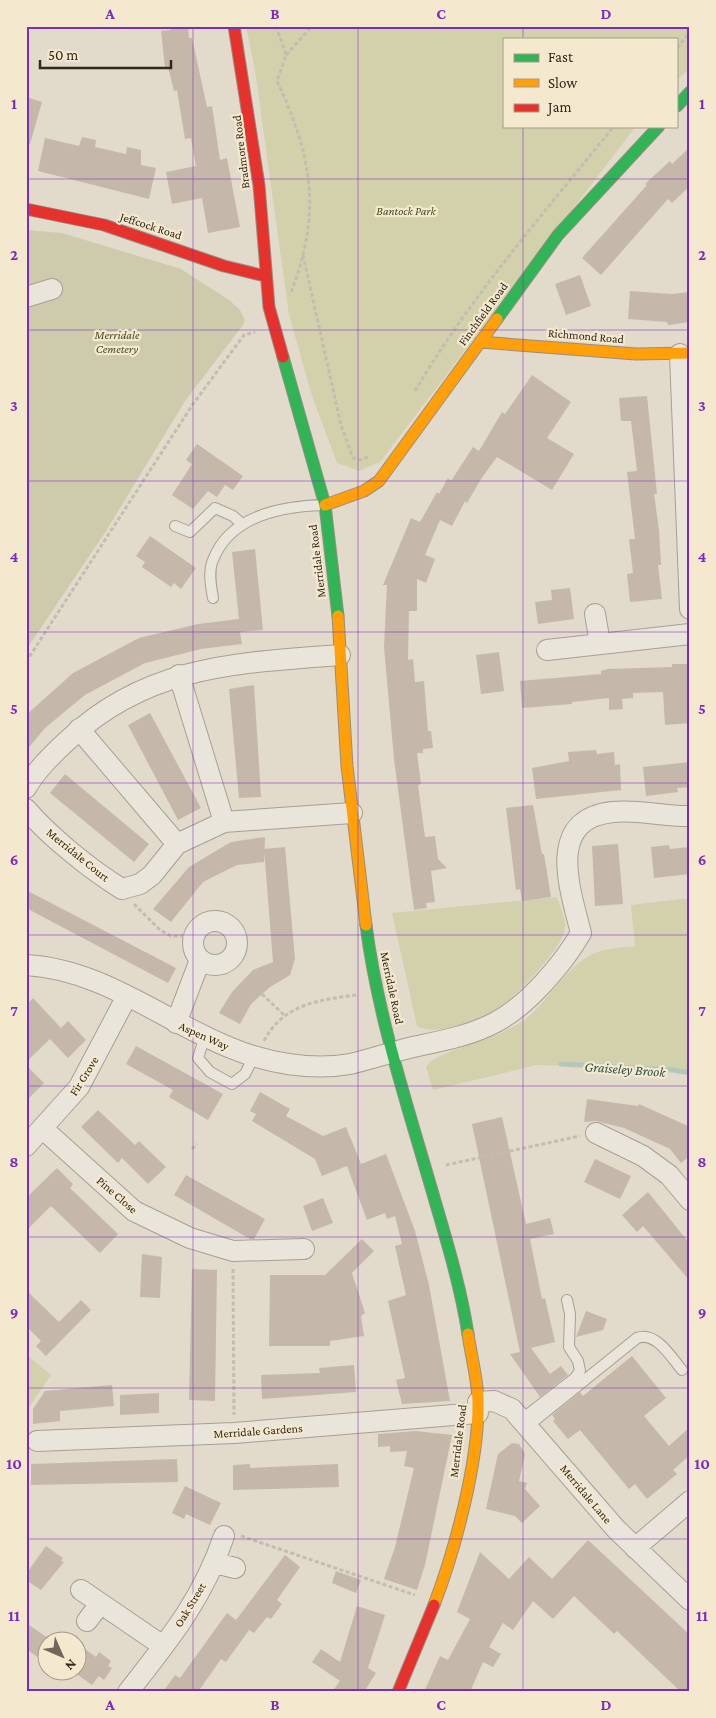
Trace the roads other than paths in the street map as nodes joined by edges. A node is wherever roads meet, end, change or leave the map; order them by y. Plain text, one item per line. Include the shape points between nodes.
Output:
1 (234, 26) edge
2 (690, 92) edge
3 (678, 105) edge
4 (657, 128) edge
5 (26, 209) edge
6 (265, 276) junction
7 (52, 289) dead end
8 (26, 297) edge
9 (480, 342) junction
10 (685, 353) edge
11 (324, 505) junction
12 (242, 524) junction
13 (175, 526) dead end
14 (213, 598) dead end
15 (690, 609) edge
16 (595, 614) dead end
17 (690, 634) edge
18 (600, 643) junction
19 (547, 650) dead end
20 (340, 654) junction
21 (180, 675) junction
22 (79, 729) junction
23 (26, 788) edge
24 (26, 809) edge
25 (352, 813) junction
26 (690, 816) edge
27 (224, 822) junction
28 (177, 844) junction
29 (200, 960) junction
30 (26, 965) edge
31 (127, 996) junction
32 (176, 1023) junction
33 (205, 1036) junction
34 (392, 1052) junction
35 (254, 1056) junction
36 (42, 1128) junction
37 (596, 1133) road end
38 (26, 1146) edge
39 (690, 1200) edge
40 (304, 1249) dead end
41 (568, 1300) dead end
42 (682, 1370) dead end
43 (478, 1407) junction
44 (525, 1422) junction
45 (38, 1441) dead end
46 (690, 1501) edge
47 (224, 1536) road end
48 (635, 1548) junction
49 (215, 1563) junction
50 (235, 1568) dead end
51 (81, 1590) dead end
52 (690, 1600) edge
53 (100, 1604) junction
54 (87, 1621) dead end
55 (163, 1646) junction
56 (128, 1692) edge
57 (398, 1692) edge

1 - 6 street, Bradmore Road via 251,111 262,210
2 - 3 street
4 - 9 street, Finchfield Road via 558,235
5 - 6 street, Jeffcock Road via 104,225 224,266
6 - 11 street, Merridale Road via 274,328
7 - 8 street
9 - 10 street, Richmond Road via 636,354
9 - 11 street, Finchfield Road via 380,481
10 - 15 street
11 - 12 lane via 255,517
11 - 20 street, Merridale Road via 339,620
12 - 13 lane via 215,508 190,532
12 - 14 lane via 221,545 212,561
16 - 18 street
17 - 18 street
18 - 19 street
20 - 21 street via 224,665
20 - 25 street, Merridale Road
21 - 22 street via 123,698
21 - 27 street
22 - 23 street via 48,758
22 - 28 street
24 - 28 street, Merridale Court via 107,880 122,889 152,875
25 - 27 street
25 - 34 street, Merridale Road via 372,972
26 - 34 street, Aspen Way via 615,811 594,815 583,823 569,845 566,861 581,933 570,952 527,998 496,1022 466,1035
27 - 28 street
29 - 29 street via 214,966 228,961 237,941 230,927 216,921 202,925 194,936 193,949
29 - 32 street
30 - 31 street, Aspen Way via 80,974
31 - 32 street, Aspen Way
31 - 36 street, Fir Grove via 80,1087
32 - 33 street, Aspen Way
33 - 35 street, Aspen Way
33 - 35 lane via 198,1058 210,1072 232,1084 245,1074
34 - 35 street, Aspen Way via 349,1064 312,1066
34 - 43 street, Merridale Road via 455,1268
36 - 38 street, Fir Grove
36 - 40 street, Pine Close via 134,1211 190,1238 233,1251
37 - 39 street via 643,1156 669,1175
41 - 44 lane via 568,1346 578,1361 580,1371
42 - 44 lane via 654,1340 646,1336 637,1338
43 - 44 street, Merridale Lane via 494,1401 503,1404
43 - 45 street, Merridale Gardens via 234,1433
43 - 57 street, Merridale Road via 462,1513 435,1602
44 - 48 street, Merridale Lane
46 - 48 street
47 - 49 street, Oak Street
48 - 52 street, Merridale Lane
49 - 50 street
49 - 55 street, Oak Street via 189,1612
51 - 53 street
53 - 54 street
53 - 55 street
55 - 56 street, Oak Street

